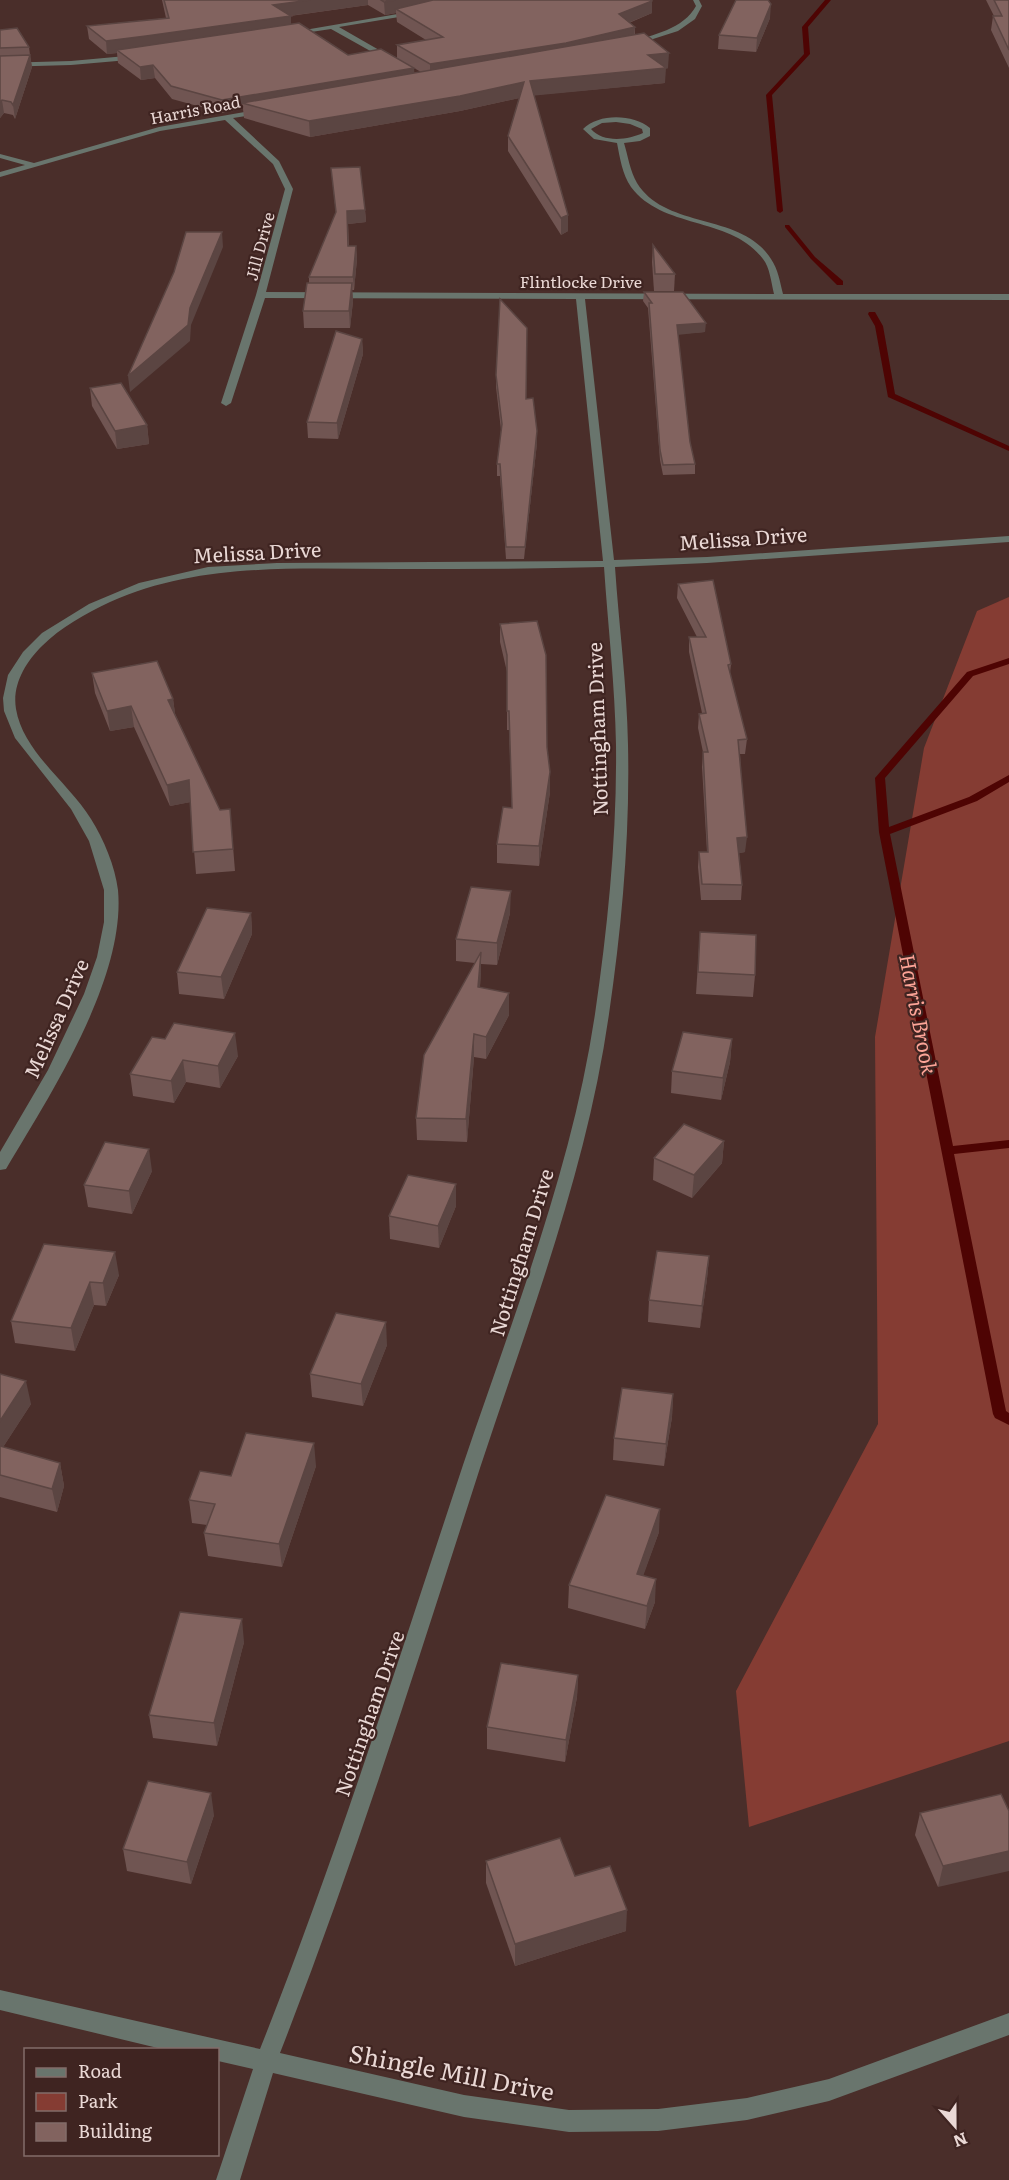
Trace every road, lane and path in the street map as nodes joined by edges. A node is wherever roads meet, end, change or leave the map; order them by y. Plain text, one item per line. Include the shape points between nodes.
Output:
1 (696, 0) edge
2 (427, 10) edge
3 (332, 26) junction
4 (287, 33) edge
5 (620, 48) edge
6 (141, 56) edge
7 (0, 65) edge
8 (400, 66) edge
9 (274, 109) edge
10 (226, 116) junction
11 (620, 141) junction
12 (0, 156) edge
13 (34, 165) junction
14 (0, 175) edge
15 (261, 295) junction
16 (779, 296) junction
17 (580, 297) junction
18 (1009, 297) edge
19 (226, 403) dead end
20 (1009, 539) edge
21 (609, 564) junction
22 (0, 1165) edge
23 (0, 2000) edge
24 (1009, 2024) edge
25 (207, 2048) edge
26 (219, 2051) edge
27 (266, 2062) junction
28 (228, 2180) edge

1 - 5 street via 699,6 693,18 675,29
2 - 3 street
3 - 4 street
3 - 8 street
6 - 7 street
9 - 10 street, Harris Road
10 - 13 street, Harris Road via 159,129
10 - 15 street, Jill Drive via 276,163 288,189
11 - 11 street via 643,136 648,131 641,124 614,120 587,129 600,139
11 - 16 street via 629,176 638,192 664,208 731,233 761,250
12 - 13 street
13 - 14 street, Harris Road
15 - 17 street, Flintlocke Drive
15 - 19 street, Jill Drive
16 - 17 street, Flintlocke Drive
16 - 18 street, Flintlocke Drive
17 - 21 street, Nottingham Drive
20 - 21 street, Melissa Drive
21 - 22 street, Melissa Drive via 281,567 202,572 126,592 65,620 44,637 13,678 10,714 20,734 91,832 104,862 111,893 110,931 85,1008 64,1054
21 - 27 street, Nottingham Drive via 622,743 619,871 602,1016 584,1111 550,1231 383,1736
23 - 25 street, Shingle Mill Drive
24 - 27 street, Shingle Mill Drive via 829,2090 747,2109 658,2120 569,2121 476,2108
26 - 27 street, Shingle Mill Drive
27 - 28 street, Nottingham Drive

